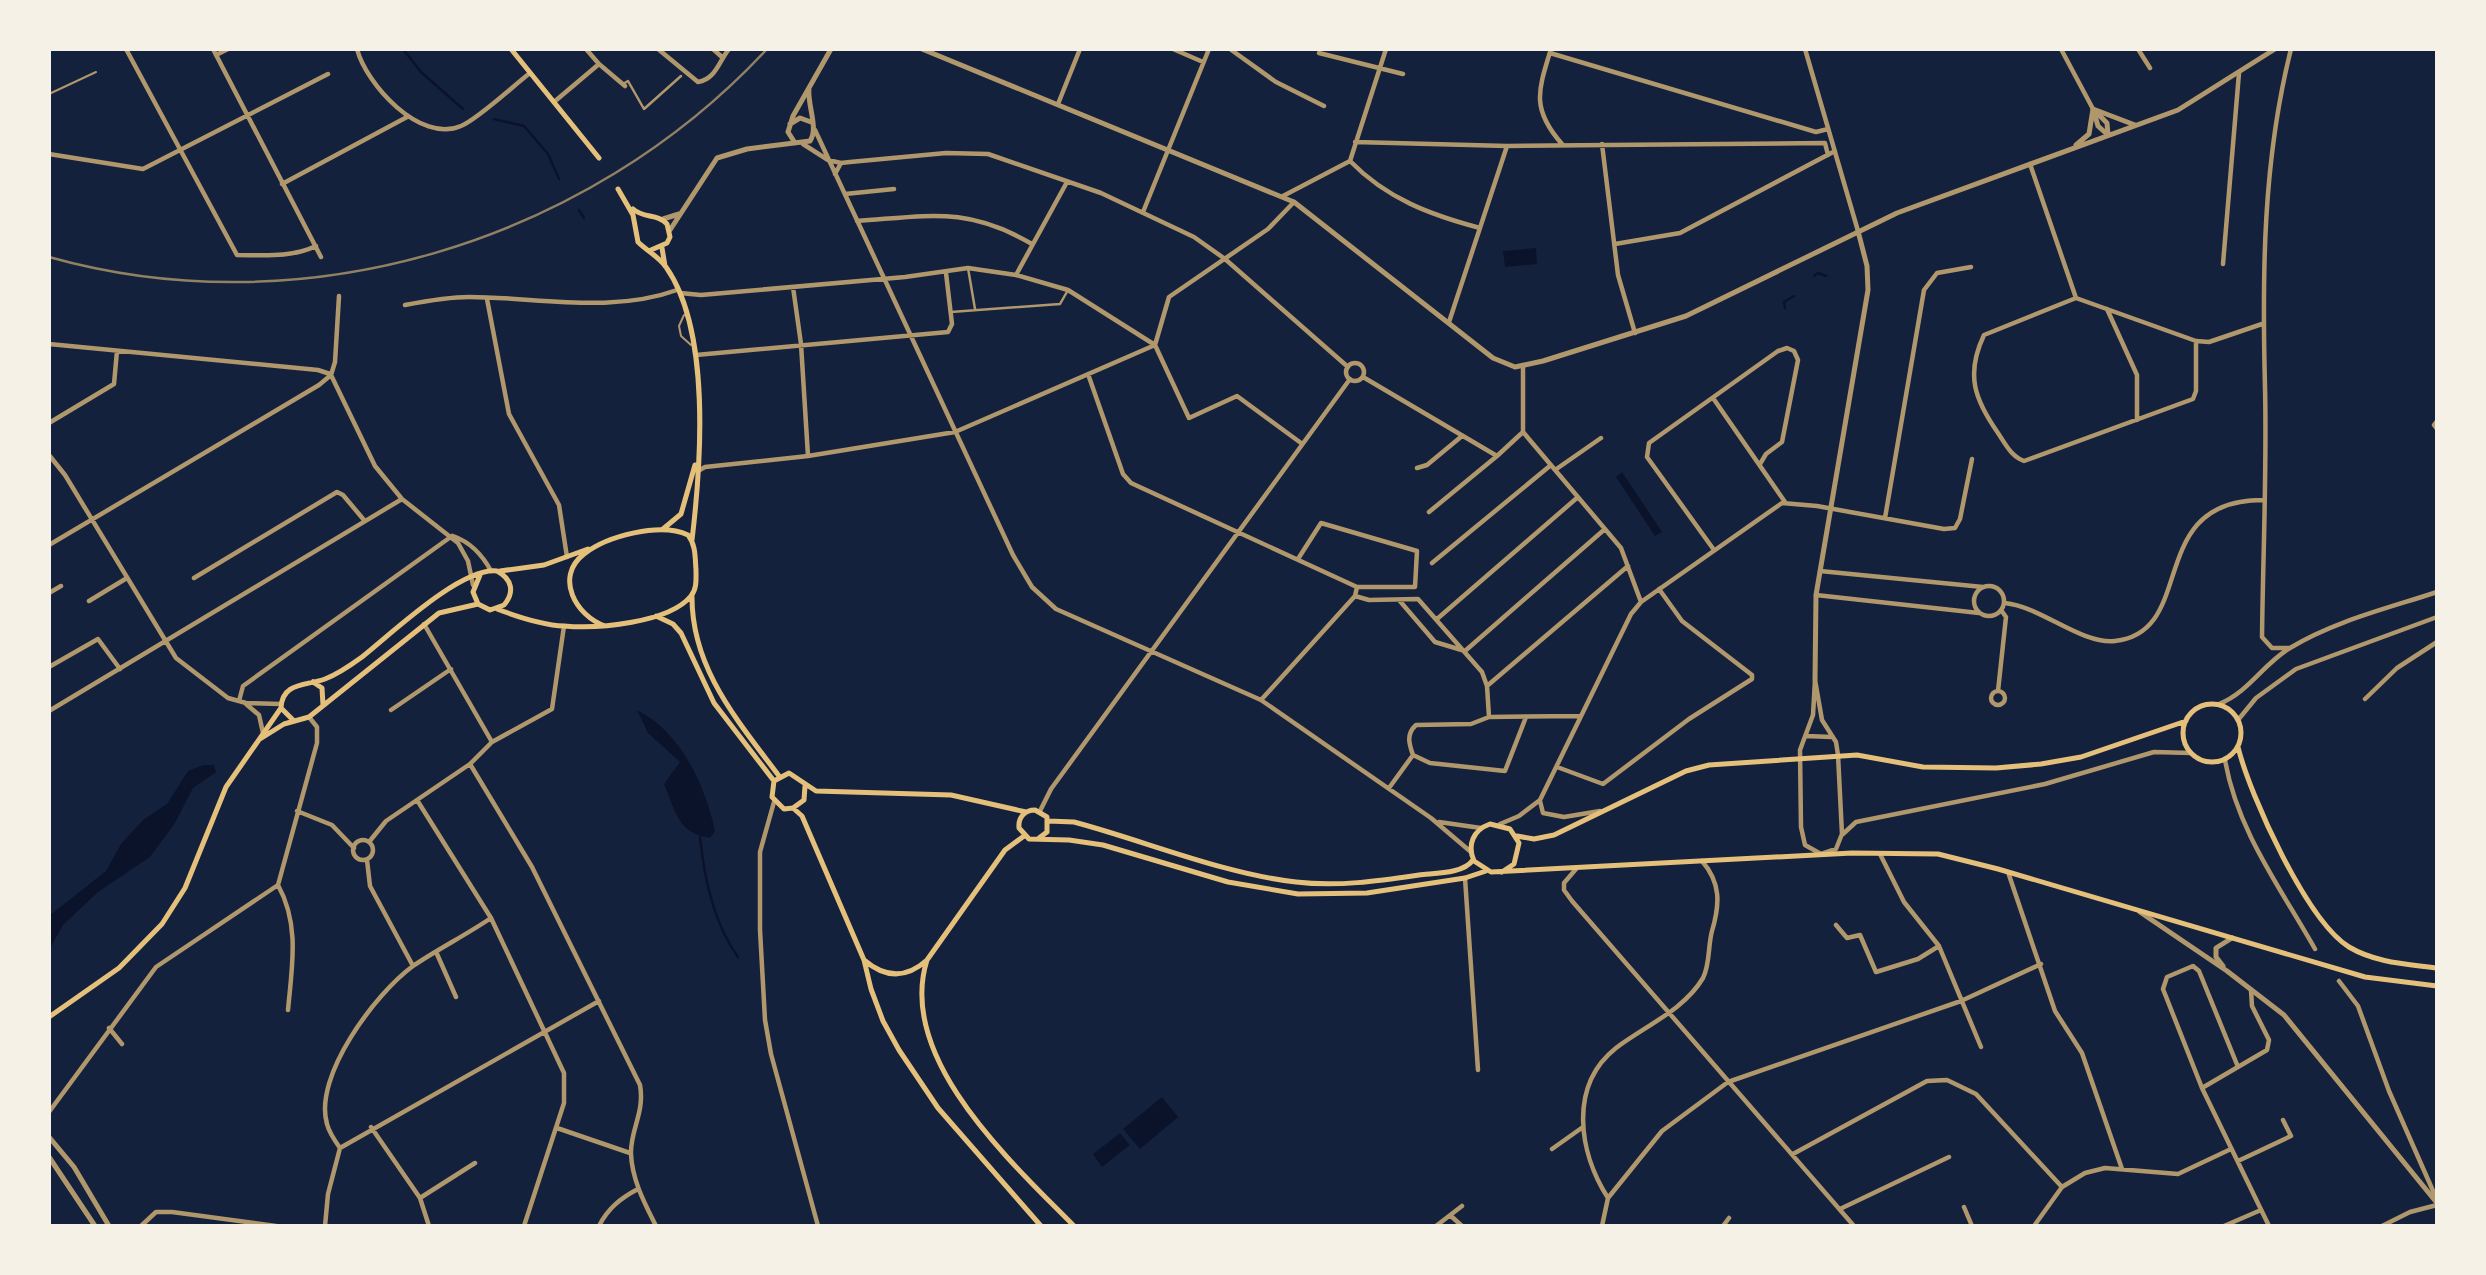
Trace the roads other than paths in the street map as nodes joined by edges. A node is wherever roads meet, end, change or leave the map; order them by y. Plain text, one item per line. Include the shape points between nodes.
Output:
1 (126, 49) edge
2 (213, 49) edge
3 (228, 49) edge
4 (357, 49) edge
5 (511, 49) edge
6 (586, 49) edge
7 (658, 49) edge
8 (713, 49) edge
9 (729, 49) edge
10 (831, 49) edge
11 (922, 49) edge
12 (1080, 49) edge
13 (1173, 49) edge
14 (1209, 49) edge
15 (1230, 49) edge
16 (1386, 49) edge
17 (1806, 49) edge
18 (2061, 49) edge
19 (2138, 49) edge
20 (2275, 49) edge
21 (2291, 49) edge
22 (1550, 51) edge
23 (1319, 53) dead end
24 (216, 55) junction
25 (723, 58) junction
26 (1203, 62) junction
27 (599, 64) junction
28 (2150, 68) dead end
29 (1378, 69) junction
30 (96, 72) dead end
31 (530, 73) junction
32 (2239, 73) junction
33 (328, 74) dead end
34 (1403, 74) dead end
35 (681, 76) dead end
36 (624, 85) joint
37 (809, 88) junction
38 (49, 94) edge
39 (554, 102) junction
40 (1058, 104) junction
41 (1324, 106) dead end
42 (2093, 109) junction
43 (247, 115) junction
44 (407, 117) junction
45 (811, 122) junction
46 (2135, 125) junction
47 (789, 126) junction
48 (1828, 129) junction
49 (815, 130) junction
50 (1816, 132) junction
51 (2108, 135) junction
52 (1832, 141) junction
53 (1355, 142) junction
54 (795, 143) junction
55 (1815, 143) junction
56 (1825, 143) junction
57 (777, 144) junction
58 (803, 144) junction
59 (1563, 144) junction
60 (1602, 144) junction
61 (1507, 146) junction
62 (179, 149) junction
63 (1168, 149) junction
64 (2071, 149) junction
65 (1835, 151) junction
66 (49, 154) edge
67 (1828, 155) junction
68 (599, 158) dead end
69 (828, 160) junction
70 (1350, 161) junction
71 (841, 163) junction
72 (2030, 164) junction
73 (835, 174) junction
74 (1067, 182) junction
75 (282, 184) junction
76 (618, 189) dead end
77 (894, 189) dead end
78 (845, 194) junction
79 (1283, 196) junction
80 (1294, 202) junction
81 (627, 205) junction
82 (1143, 212) junction
83 (679, 214) junction
84 (647, 217) junction
85 (663, 219) junction
86 (858, 221) junction
87 (637, 227) junction
88 (1480, 228) junction
89 (670, 230) junction
90 (1858, 231) junction
91 (1032, 244) junction
92 (1615, 244) junction
93 (316, 246) junction
94 (662, 248) junction
95 (651, 250) junction
96 (321, 257) dead end
97 (1225, 259) junction
98 (2223, 264) dead end
99 (665, 266) junction
100 (1971, 267) dead end
101 (968, 268) junction
102 (946, 273) junction
103 (1016, 275) junction
104 (884, 279) junction
105 (793, 287) junction
106 (1068, 290) junction
107 (678, 292) junction
108 (339, 296) dead end
109 (487, 299) junction
110 (2076, 299) junction
111 (405, 305) dead end
112 (2107, 308) junction
113 (975, 309) junction
114 (951, 312) junction
115 (1449, 322) junction
116 (2262, 324) junction
117 (1635, 333) junction
118 (910, 336) junction
119 (2196, 341) junction
120 (49, 344) edge
121 (801, 344) junction
122 (1154, 345) junction
123 (117, 351) junction
124 (696, 355) junction
125 (1522, 366) junction
126 (1348, 367) junction
127 (1088, 373) junction
128 (331, 375) junction
129 (1363, 377) junction
130 (1350, 379) junction
131 (1713, 398) junction
132 (2137, 420) junction
133 (2437, 421) edge
134 (49, 423) edge
135 (2437, 429) edge
136 (955, 432) junction
137 (1523, 432) junction
138 (1462, 436) junction
139 (1601, 438) dead end
140 (1301, 443) junction
141 (697, 452) junction
142 (49, 454) edge
143 (808, 456) junction
144 (1497, 456) junction
145 (1972, 459) dead end
146 (1760, 464) junction
147 (1553, 467) junction
148 (1417, 468) dead end
149 (697, 471) junction
150 (1578, 497) junction
151 (402, 499) junction
152 (2263, 500) junction
153 (1785, 502) junction
154 (1830, 508) junction
155 (1429, 512) dead end
156 (1885, 518) junction
157 (92, 520) junction
158 (364, 520) junction
159 (659, 530) junction
160 (1605, 530) junction
161 (1239, 531) junction
162 (452, 536) junction
163 (692, 540) junction
164 (49, 545) edge
165 (599, 545) junction
166 (1714, 550) junction
167 (567, 557) junction
168 (1297, 559) junction
169 (1432, 563) dead end
170 (1628, 566) junction
171 (494, 571) junction
172 (1819, 571) junction
173 (476, 576) junction
174 (127, 578) junction
175 (194, 578) dead end
176 (61, 586) dead end
177 (1357, 587) junction
178 (1983, 587) junction
179 (1659, 589) junction
180 (2437, 592) edge
181 (49, 593) edge
182 (692, 595) junction
183 (1816, 595) junction
184 (1355, 596) junction
185 (1399, 600) junction
186 (89, 601) dead end
187 (1641, 602) junction
188 (2005, 603) junction
189 (478, 604) junction
190 (497, 609) junction
191 (2001, 610) junction
192 (1979, 612) junction
193 (655, 616) junction
194 (2437, 617) edge
195 (1437, 619) junction
196 (424, 623) junction
197 (564, 626) junction
198 (605, 626) junction
199 (166, 641) junction
200 (2437, 642) edge
201 (2290, 648) junction
202 (1465, 651) junction
203 (1151, 652) junction
204 (49, 667) edge
205 (120, 669) junction
206 (451, 669) junction
207 (1815, 680) junction
208 (313, 682) junction
209 (1487, 686) junction
210 (1998, 691) dead end
211 (2365, 699) dead end
212 (239, 701) junction
213 (1261, 701) junction
214 (246, 703) junction
215 (2219, 705) junction
216 (281, 706) junction
217 (323, 706) junction
218 (391, 710) dead end
219 (49, 711) edge
220 (1580, 716) junction
221 (309, 717) junction
222 (1489, 717) junction
223 (1526, 717) junction
224 (293, 720) junction
225 (2238, 720) junction
226 (2186, 721) junction
227 (263, 733) junction
228 (1806, 736) junction
229 (1832, 737) junction
230 (258, 741) junction
231 (492, 742) junction
232 (2238, 747) junction
233 (2191, 753) junction
234 (1413, 755) junction
235 (1838, 755) junction
236 (1800, 758) junction
237 (2225, 760) junction
238 (470, 764) junction
239 (1557, 767) junction
240 (776, 778) junction
241 (805, 786) junction
242 (1389, 788) junction
243 (417, 800) junction
244 (1540, 800) junction
245 (774, 802) junction
246 (793, 808) junction
247 (1606, 810) junction
248 (298, 811) junction
249 (1026, 811) junction
250 (1040, 811) junction
251 (1432, 818) junction
252 (1048, 821) junction
253 (1500, 824) junction
254 (1481, 828) junction
255 (1842, 834) junction
256 (1024, 836) junction
257 (1516, 836) junction
258 (1039, 838) junction
259 (369, 842) junction
260 (354, 848) junction
261 (1471, 852) junction
262 (1821, 854) junction
263 (1880, 854) junction
264 (367, 860) junction
265 (1474, 860) junction
266 (1702, 862) junction
267 (1576, 869) junction
268 (1486, 871) junction
269 (1502, 872) junction
270 (2008, 872) junction
271 (1466, 880) junction
272 (278, 884) junction
273 (2137, 910) junction
274 (491, 918) junction
275 (1836, 925) dead end
276 (2232, 938) junction
277 (1940, 946) junction
278 (2315, 948) dead end
279 (437, 954) junction
280 (864, 960) junction
281 (927, 960) junction
282 (2041, 964) junction
283 (413, 966) junction
284 (2437, 968) edge
285 (2227, 971) junction
286 (2339, 981) dead end
287 (2437, 986) edge
288 (2250, 988) junction
289 (456, 997) dead end
290 (1961, 1000) junction
291 (599, 1001) junction
292 (288, 1010) dead end
293 (1668, 1014) junction
294 (49, 1017) edge
295 (109, 1028) junction
296 (545, 1030) junction
297 (122, 1044) dead end
298 (1981, 1047) dead end
299 (2238, 1067) junction
300 (1478, 1070) dead end
301 (1728, 1082) junction
302 (2202, 1088) junction
303 (49, 1112) edge
304 (2283, 1120) dead end
305 (1583, 1126) junction
306 (371, 1127) junction
307 (557, 1128) junction
308 (49, 1137) edge
309 (340, 1148) junction
310 (1552, 1149) dead end
311 (2231, 1149) junction
312 (630, 1153) junction
313 (1793, 1154) junction
314 (49, 1157) edge
315 (1949, 1157) dead end
316 (2238, 1161) junction
317 (475, 1163) dead end
318 (2122, 1169) junction
319 (2062, 1187) junction
320 (638, 1189) junction
321 (419, 1198) junction
322 (1608, 1198) junction
323 (2437, 1203) edge
324 (1462, 1206) dead end
325 (1964, 1207) dead end
326 (1840, 1209) junction
327 (2261, 1210) junction
328 (1451, 1216) junction
329 (1729, 1218) dead end
330 (95, 1226) edge
331 (110, 1226) edge
332 (141, 1226) edge
333 (276, 1226) edge
334 (325, 1226) edge
335 (429, 1226) edge
336 (524, 1226) edge
337 (599, 1226) edge
338 (656, 1226) edge
339 (818, 1226) edge
340 (1041, 1226) edge
341 (1074, 1226) edge
342 (1436, 1226) edge
343 (1462, 1226) edge
344 (1602, 1226) edge
345 (1723, 1226) edge
346 (1854, 1226) edge
347 (1972, 1226) edge
348 (2034, 1226) edge
349 (2224, 1226) edge
350 (2269, 1226) edge
351 (2382, 1226) edge

1 - 62 street
2 - 24 street
3 - 24 street
4 - 44 street via 377,89
5 - 31 main road
6 - 27 street
7 - 25 street via 702,82
8 - 25 street
9 - 25 street
10 - 37 street
11 - 40 street
12 - 40 street
13 - 26 street
14 - 26 street
15 - 41 street via 1276,82
16 - 29 street
17 - 48 street
18 - 42 street
19 - 28 street
20 - 32 street
21 - 116 street via 2269,179
22 - 50 street
22 - 59 street via 1539,110
23 - 29 street
24 - 43 street
26 - 63 street
27 - 36 street
27 - 39 street
29 - 34 street
29 - 53 street
30 - 38 lane
31 - 39 main road
31 - 44 street via 471,120 449,129
32 - 46 street via 2178,110
32 - 98 street
33 - 43 street
35 - 36 street via 644,109 628,81
37 - 45 street
37 - 47 street
39 - 68 main road
40 - 63 street
42 - 46 street
42 - 51 street via 2098,126
42 - 64 street via 2089,134
43 - 62 street
43 - 75 street
44 - 75 street
45 - 47 street via 800,118
45 - 49 street
46 - 51 street
47 - 54 street
47 - 57 street
48 - 50 street
48 - 52 street
49 - 58 street via 813,138
49 - 69 street
50 - 55 street
51 - 64 street
52 - 56 street
52 - 65 street
53 - 61 street
53 - 70 street
54 - 57 street
54 - 58 street
55 - 56 street
55 - 60 street
56 - 67 street
57 - 83 street via 722,155
58 - 69 street
59 - 60 street
59 - 61 street
60 - 92 street
61 - 88 street
62 - 66 street via 143,169
62 - 93 street via 237,255 280,255
63 - 79 street
63 - 82 street
64 - 72 street
65 - 67 street
65 - 90 street
67 - 92 street via 1680,233
69 - 71 street
69 - 73 street
70 - 79 street
70 - 88 street via 1377,186 1415,208
71 - 73 street
71 - 74 street via 946,153 988,154
72 - 90 street
72 - 110 street
73 - 78 street
74 - 82 street
74 - 91 street
75 - 93 street
76 - 81 main road
77 - 78 street
78 - 86 street
79 - 80 street
80 - 97 street via 1268,229
80 - 115 street
81 - 84 main road
81 - 87 main road
82 - 97 street via 1194,237
83 - 85 street
83 - 89 street
84 - 85 main road
84 - 87 main road
85 - 89 main road
86 - 91 street via 946,214 1003,228
86 - 104 street
87 - 95 main road via 638,242
88 - 115 street
89 - 94 main road
90 - 117 street via 1712,306
90 - 154 street via 1868,290
91 - 103 street
92 - 117 street via 1620,287
93 - 96 street
94 - 95 main road
94 - 99 main road
95 - 99 main road
97 - 122 street via 1169,298
97 - 126 street
99 - 107 main road
100 - 156 street via 1937,273 1924,290
101 - 102 street
101 - 103 street
101 - 113 street
102 - 104 street
102 - 114 street
103 - 106 street
104 - 105 street
104 - 118 street
105 - 107 street via 701,295
105 - 121 street
106 - 113 street via 1060,304
106 - 122 street
107 - 109 street via 579,303
107 - 124 main road
108 - 128 street
109 - 111 street
109 - 167 street via 509,414 559,505
110 - 112 street
110 - 132 street via 1984,335 1974,379 1979,405 2014,457 2024,461
112 - 119 street
112 - 132 street via 2137,375
113 - 114 street
114 - 118 street via 948,332
115 - 125 street via 1493,358
116 - 119 street via 2208,342
116 - 152 street
117 - 125 street
118 - 121 street
118 - 136 street
119 - 132 street via 2193,400
120 - 123 street
121 - 124 street
121 - 143 street
122 - 127 street
122 - 140 street via 1189,418 1237,396
123 - 128 street via 318,370
123 - 134 street via 114,384
124 - 141 main road
125 - 137 street
126 - 129 street via 1359,364
126 - 130 street
127 - 136 street
127 - 161 street via 1130,483
128 - 151 street via 375,466
128 - 157 street
129 - 130 street
129 - 138 street
130 - 140 street
131 - 146 street
131 - 146 street via 1778,351 1794,351 1798,360 1782,442
131 - 166 street via 1645,450
133 - 135 street
136 - 143 street
136 - 203 street via 1032,587 1056,609
137 - 144 street
137 - 147 street
138 - 144 street
138 - 148 street
139 - 147 street
140 - 161 street
141 - 149 main road
141 - 159 main road via 681,514
142 - 157 street
143 - 149 street
144 - 155 street
145 - 156 street via 1955,528
146 - 153 street
147 - 150 street
147 - 169 street
149 - 163 main road
150 - 160 street
150 - 195 street
151 - 158 street
151 - 162 street
152 - 188 street via 2228,504 2194,526 2180,551 2161,608 2150,624 2126,638 2092,637 2037,611
152 - 201 street via 2262,637 2272,648
153 - 154 street
153 - 166 street
154 - 156 street
154 - 172 street
157 - 164 street
157 - 174 street
158 - 175 street via 337,492
158 - 199 street
159 - 163 main road via 682,532
159 - 165 main road
160 - 170 street via 1621,548
160 - 202 street
161 - 168 street
161 - 203 street
162 - 171 street via 462,539
162 - 173 street
162 - 212 street via 243,686
163 - 182 main road via 696,579
165 - 167 main road
165 - 198 main road via 575,564 571,589 584,616
166 - 179 street
167 - 171 main road via 540,566
168 - 177 street
168 - 177 street via 1321,523 1417,551 1415,587
170 - 187 street
170 - 209 street
171 - 173 main road
171 - 190 main road via 509,582 511,590
172 - 178 street
172 - 183 street
173 - 189 main road via 473,585
173 - 208 main road via 447,588 358,660
174 - 186 street
174 - 199 street
176 - 181 street
177 - 184 street
178 - 188 street via 1997,588
178 - 192 street via 1974,599
179 - 187 street
179 - 239 street via 1682,621 1752,679 1689,719 1603,784
180 - 201 street
182 - 193 main road
182 - 240 main road via 702,656 722,701
183 - 192 street
183 - 207 street
184 - 185 street
184 - 213 street
185 - 195 street via 1418,599
185 - 202 street via 1435,642
187 - 220 street
188 - 191 street
189 - 190 main road
189 - 196 main road via 439,613
190 - 197 main road
191 - 192 street via 1988,617
191 - 210 street via 2006,632
193 - 198 main road
193 - 240 main road via 681,633 714,703
194 - 225 street via 2296,669 2256,698
195 - 202 street
196 - 206 street
196 - 217 main road
197 - 198 main road
197 - 231 street via 552,709
199 - 205 street
199 - 212 street via 176,658 228,698
200 - 211 street via 2397,668
201 - 215 street via 2248,688
202 - 209 street
203 - 213 street
203 - 250 street via 1051,789
204 - 205 street via 98,639
205 - 219 street
206 - 218 street
206 - 231 street
207 - 228 street via 1813,715
207 - 229 street via 1822,719
208 - 216 main road via 293,687
208 - 217 main road via 324,693
209 - 222 street
212 - 214 street
213 - 242 street
214 - 216 street
214 - 227 street via 259,715
215 - 225 main road
215 - 226 main road via 2199,707
216 - 224 main road
216 - 227 main road
217 - 221 main road
220 - 223 street
220 - 239 street
221 - 224 main road
221 - 248 street via 317,727 317,743
222 - 223 street
222 - 234 street via 1471,724 1416,725 1408,738
223 - 234 street via 1505,771 1430,763
224 - 230 main road
225 - 232 main road via 2242,734
226 - 233 main road via 2183,732
226 - 235 main road via 2081,757 2041,764 1923,767
227 - 230 main road
228 - 229 street
228 - 236 street
229 - 235 street
230 - 294 main road via 226,787 185,888 162,924 119,968
231 - 238 street
232 - 237 main road
232 - 284 main road via 2271,833 2327,929 2367,956
233 - 237 main road via 2201,760
233 - 255 street via 2154,752 2045,784 1856,822
234 - 242 street
235 - 236 main road
235 - 255 street
236 - 247 main road via 1686,771
236 - 262 street via 1802,837 1808,850
237 - 278 street via 2239,815
238 - 243 street
238 - 291 street via 533,867
239 - 244 street
240 - 241 main road via 795,775
240 - 245 main road via 771,792
241 - 246 main road via 804,800
241 - 249 main road via 816,791 951,795
242 - 251 street
243 - 259 street via 386,821
243 - 274 street
244 - 247 street via 1540,809 1547,815
244 - 253 street
245 - 246 main road
245 - 339 street via 760,852 765,1020
246 - 280 main road via 802,816
247 - 257 main road via 1546,838
248 - 260 street via 332,825
248 - 272 street
249 - 250 main road
249 - 256 main road via 1019,823
250 - 252 main road
251 - 254 street
251 - 261 street
252 - 258 main road via 1047,832
252 - 265 main road via 1074,822 1262,876 1304,883 1343,884 1429,874 1465,867
253 - 254 main road
253 - 257 main road
254 - 261 main road
255 - 262 street via 1836,849
256 - 258 main road
256 - 281 main road via 1005,850
257 - 269 main road via 1517,859
258 - 271 main road via 1103,845 1228,882 1284,892 1337,895
259 - 260 street via 360,841
259 - 264 street via 373,850
260 - 264 street via 356,857
261 - 265 main road
262 - 263 main road
262 - 266 main road
263 - 270 main road via 1938,854
263 - 277 street via 1904,902
264 - 283 street via 370,886
265 - 268 main road
266 - 267 main road
266 - 293 street via 1717,884 1718,910 1707,967 1700,982
267 - 269 main road
267 - 293 street via 1566,877 1564,890
268 - 269 main road
268 - 271 main road
270 - 273 main road
270 - 282 street
271 - 300 street
272 - 292 street via 291,916 294,942
272 - 295 street via 156,967
273 - 276 main road
273 - 285 street
274 - 279 street
274 - 296 street
275 - 277 street via 1847,938 1860,935 1877,972 1918,960
276 - 285 street via 2216,948 2216,957
276 - 287 main road via 2365,977
277 - 290 street
279 - 283 street
279 - 289 street
280 - 281 main road via 895,975 908,973
280 - 340 main road via 883,1021 916,1078
281 - 341 main road via 921,1004 927,1038 939,1065 977,1119
282 - 290 street
282 - 318 street via 2055,1011 2082,1053
283 - 309 street via 352,1032 334,1066 325,1112 327,1126
285 - 288 street
286 - 323 street via 2358,1006
288 - 299 street via 2252,1006 2269,1040 2267,1050
288 - 323 street via 2284,1015 2314,1049
290 - 298 street
290 - 301 street
291 - 296 street
291 - 312 street via 640,1085 642,1110
293 - 301 street
293 - 305 street via 1615,1049 1596,1069 1584,1099
295 - 297 street
295 - 303 street
296 - 306 street
296 - 307 street via 566,1087
299 - 302 street
299 - 302 street via 2199,971 2193,966 2167,977 2163,989
301 - 313 street
301 - 322 street via 1662,1130
302 - 311 street
304 - 316 street via 2291,1136
305 - 310 street
305 - 322 street via 1589,1163
306 - 309 street
306 - 321 street
307 - 312 street
307 - 336 street
308 - 331 street via 74,1167
309 - 334 street
311 - 316 street
311 - 318 street via 2178,1174
312 - 320 street
313 - 319 street via 1927,1081 1947,1080 1976,1094
313 - 326 street
314 - 330 street
315 - 326 street
316 - 327 street
317 - 321 street
318 - 319 street via 2105,1168
319 - 348 street
320 - 337 street via 622,1197
320 - 338 street
321 - 335 street
322 - 344 street
323 - 351 street
324 - 328 street
325 - 347 street
326 - 346 street
327 - 349 street
327 - 350 street
328 - 342 street
328 - 343 street
329 - 345 street
332 - 333 street via 156,1212

